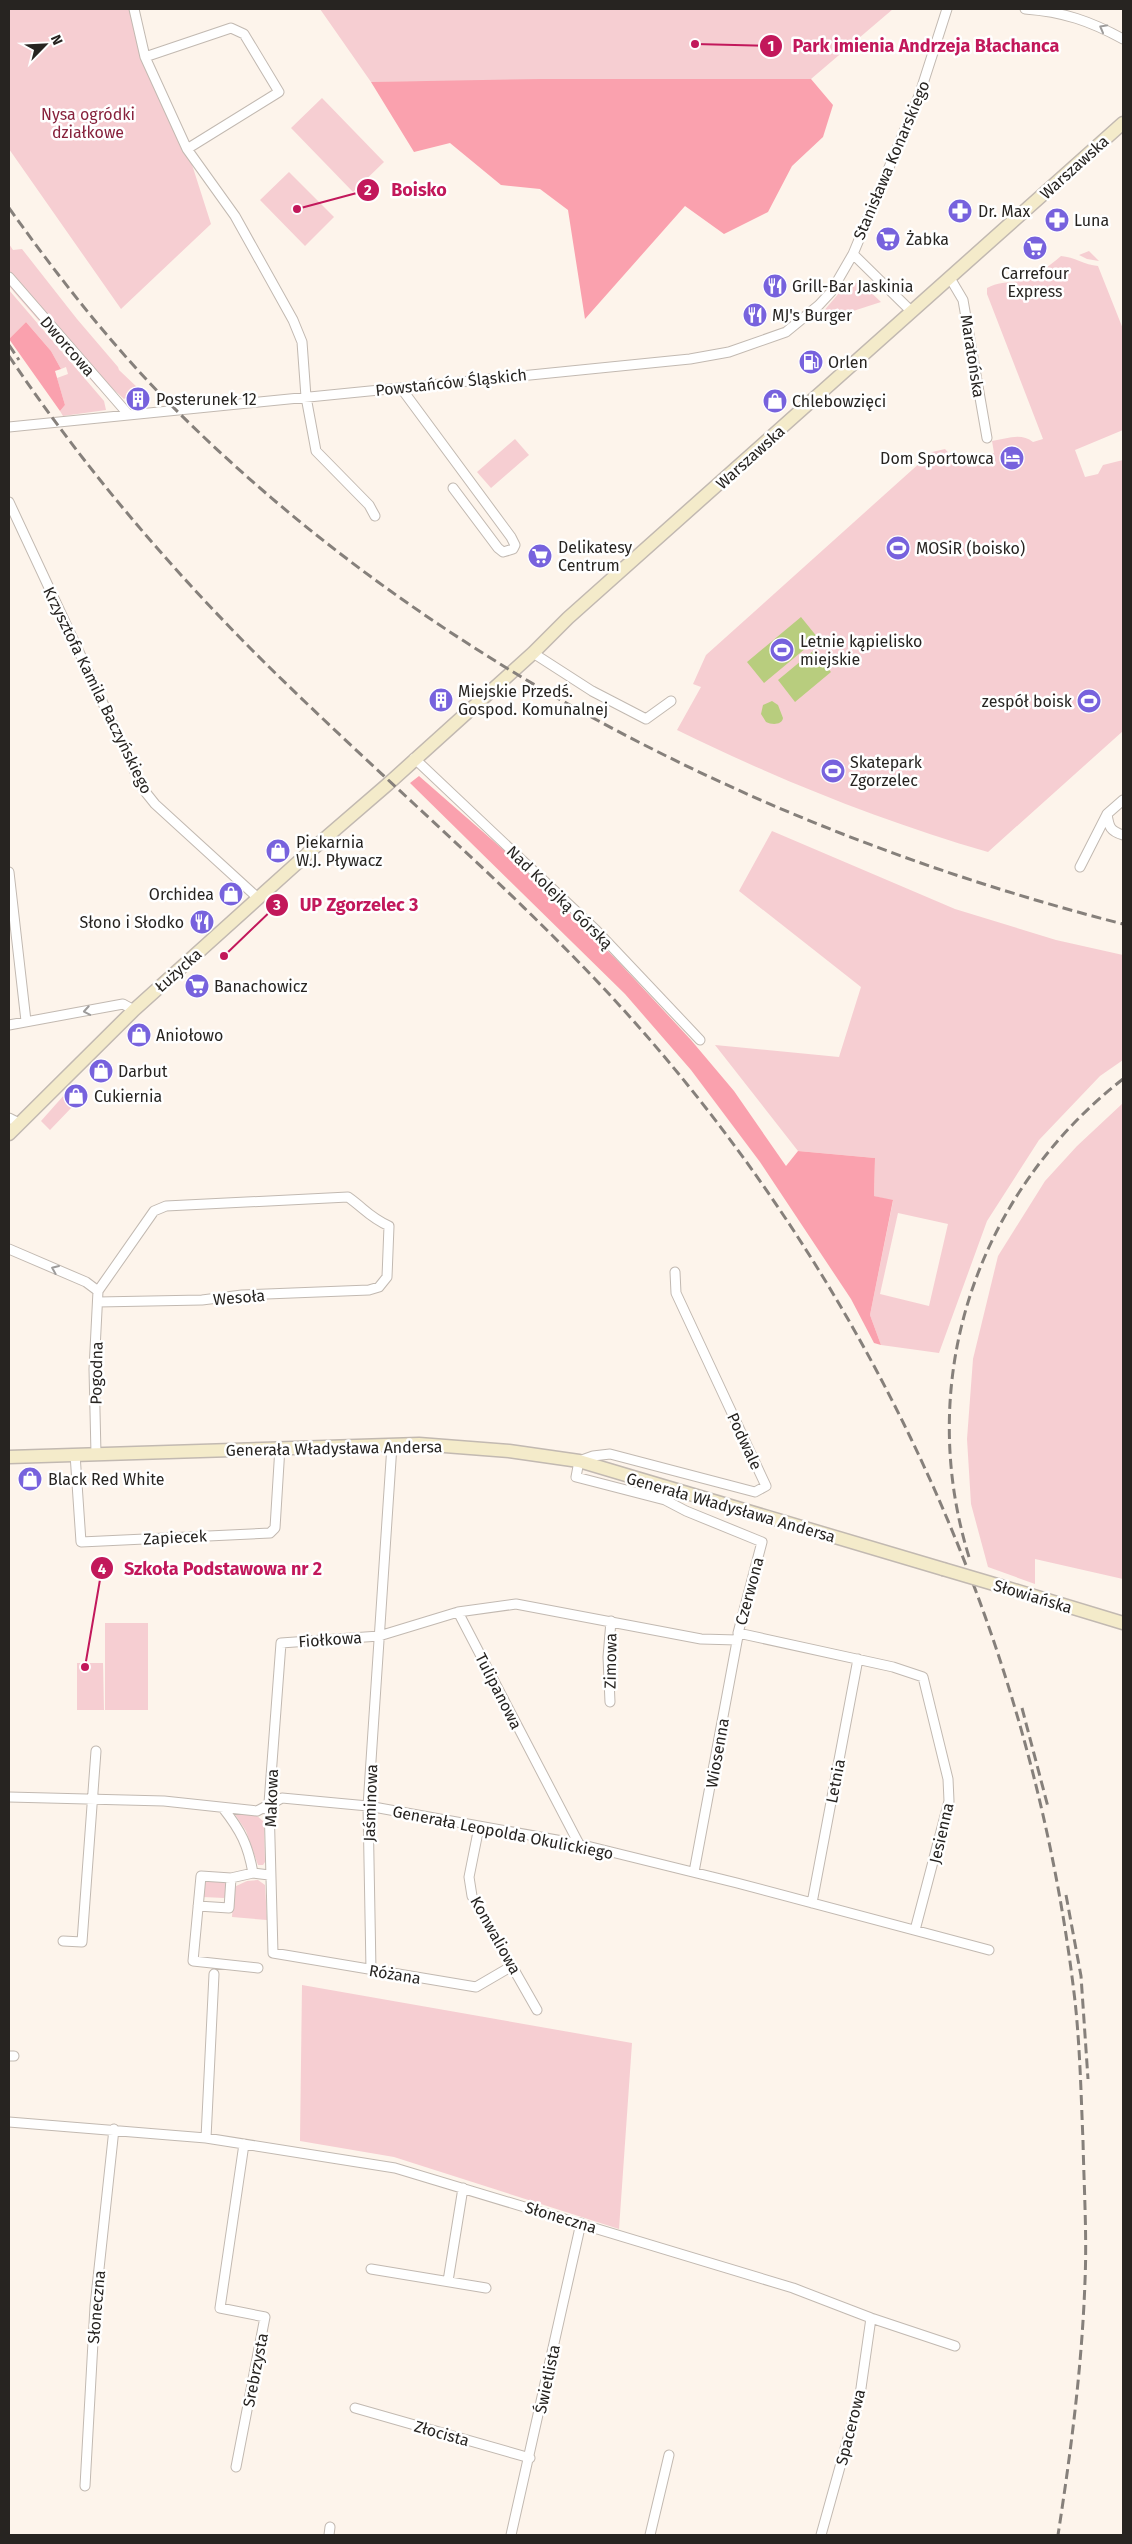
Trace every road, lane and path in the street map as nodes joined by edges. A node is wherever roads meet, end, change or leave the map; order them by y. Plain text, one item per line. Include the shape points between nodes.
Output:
1 (134, 9) edge
2 (947, 9) edge
3 (1026, 9) edge
4 (1123, 39) edge
5 (145, 57) junction
6 (1123, 123) edge
7 (187, 149) junction
8 (853, 254) junction
9 (9, 277) edge
10 (950, 278) junction
11 (912, 312) junction
12 (401, 388) junction
13 (306, 398) junction
14 (128, 414) junction
15 (9, 427) edge
16 (987, 438) dead end
17 (453, 488) dead end
18 (9, 502) edge
19 (375, 516) dead end
20 (533, 652) junction
21 (671, 701) dead end
22 (414, 758) junction
23 (1123, 800) edge
24 (1107, 814) junction
25 (1123, 834) edge
26 (1080, 867) dead end
27 (9, 872) edge
28 (259, 899) junction
29 (134, 1010) junction
30 (26, 1022) junction
31 (9, 1026) edge
32 (700, 1040) dead end
33 (14, 1120) edge
34 (9, 1134) edge
35 (9, 1249) edge
36 (675, 1272) dead end
37 (98, 1291) junction
38 (98, 1302) junction
39 (392, 1445) junction
40 (280, 1447) junction
41 (75, 1454) junction
42 (96, 1454) junction
43 (9, 1457) edge
44 (579, 1461) junction
45 (943, 1570) joint
46 (458, 1612) junction
47 (611, 1621) junction
48 (1123, 1623) edge
49 (379, 1636) junction
50 (738, 1637) junction
51 (281, 1643) joint
52 (858, 1659) junction
53 (923, 1677) joint
54 (610, 1702) dead end
55 (96, 1751) dead end
56 (9, 1796) edge
57 (94, 1799) junction
58 (270, 1803) junction
59 (368, 1806) junction
60 (223, 1808) junction
61 (478, 1827) junction
62 (578, 1844) junction
63 (694, 1872) junction
64 (252, 1873) junction
65 (269, 1875) junction
66 (231, 1878) junction
67 (812, 1903) junction
68 (198, 1906) junction
69 (915, 1930) junction
70 (63, 1941) dead end
71 (989, 1950) dead end
72 (272, 1953) joint
73 (512, 1966) junction
74 (258, 1968) dead end
75 (371, 1970) junction
76 (214, 1974) dead end
77 (537, 2010) dead end
78 (9, 2122) edge
79 (114, 2129) junction
80 (206, 2138) junction
81 (244, 2144) junction
82 (463, 2188) junction
83 (581, 2223) junction
84 (371, 2269) dead end
85 (448, 2281) junction
86 (486, 2288) dead end
87 (871, 2318) junction
88 (955, 2346) dead end
89 (355, 2408) dead end
90 (669, 2454) dead end
91 (530, 2458) junction
92 (236, 2467) dead end
93 (85, 2486) dead end
94 (510, 2535) edge
95 (650, 2535) edge
96 (821, 2535) edge

1 - 5 street
2 - 8 street, Stanisława Konarskiego via 920,93
4 -> 3 street via 1081,19
5 - 7 street
5 - 7 street via 231,28 244,34 279,92
6 - 10 main road, Warszawska
7 - 13 street via 234,216 293,320 302,342
8 - 11 street
8 - 12 street, Powstańców Śląskich via 842,277 819,306 786,332 729,352
9 - 14 street, Dworcowa
10 - 11 main road, Warszawska
10 - 16 street, Maratońska via 964,300
11 - 20 main road, Warszawska
12 - 13 street, Powstańców Śląskich
12 - 17 street via 511,537 515,545 513,550 503,552 498,548
13 - 14 street, Powstańców Śląskich
13 - 19 street via 316,451
14 - 15 street, Powstańców Śląskich
18 - 28 street, Krzysztofa Kamila Baczyńskiego via 143,789 155,804
20 - 21 street via 592,691 646,719
20 - 22 main road, Łużycka
22 - 28 main road, Łużycka
22 - 32 street, Nad Kolejką Górską via 596,930
23 - 24 street
24 - 25 street via 1109,827
24 - 26 street
27 - 30 street
28 - 29 main road, Łużycka
29 -> 30 street via 123,1004
29 - 33 main road, Łużycka
30 - 31 street
33 - 34 main road, Łużycka
37 -> 35 street via 86,1282
36 - 44 street, Podwale via 676,1293 766,1486 755,1492 610,1454
37 - 38 street, Pogodna
37 - 38 street, Wesoła via 154,1211 166,1206 348,1197 371,1218 389,1226 387,1277 379,1287 369,1290 242,1295 202,1300
38 - 42 street, Pogodna via 94,1369
39 - 40 main road, Generała Władysława Andersa
39 - 44 main road, Generała Władysława Andersa via 509,1451
39 - 49 street, Jaśminowa
40 - 41 street, Zapiecek via 275,1528 270,1533 81,1542
40 - 42 main road, Generała Władysława Andersa
41 - 42 main road, Generała Władysława Andersa
41 - 43 main road, Generała Władysława Andersa
44 - 45 main road, Generała Władysława Andersa
44 - 50 street, Czerwona via 576,1477 665,1500 762,1542
45 - 48 main road, Słowiańska, bridge
46 - 47 street via 516,1604
46 - 49 street
46 - 62 street, Tulipanowa
47 - 50 street via 701,1639
47 - 54 street, Zimowa via 608,1656
49 - 51 street, Fiołkowa
49 - 59 street, Jaśminowa
50 - 52 street, Czerwona
50 - 63 street, Wiosenna
51 - 58 street, Makowa
52 - 53 street, Czerwona
52 - 67 street, Letnia
53 - 69 street, Jesienna via 948,1779 950,1801
55 - 57 street
56 - 57 street, Generała Leopolda Okulickiego
57 - 60 street, Generała Leopolda Okulickiego
57 - 70 street via 82,1942
58 - 59 street, Generała Leopolda Okulickiego via 282,1798
58 - 60 street, Generała Leopolda Okulickiego via 257,1811
58 - 65 street, Makowa
59 - 61 street, Generała Leopolda Okulickiego
59 - 75 street, Jaśminowa
60 - 64 street via 241,1830 250,1855
61 - 62 street, Generała Leopolda Okulickiego
61 - 73 street, Konwaliowa via 469,1877 472,1896
62 - 63 street, Generała Leopolda Okulickiego
63 - 67 street, Generała Leopolda Okulickiego
64 - 65 street
64 - 66 street
65 - 72 street, Makowa
66 - 68 street via 200,1876
66 - 68 street via 229,1908
67 - 69 street, Generała Leopolda Okulickiego
68 - 74 street via 193,1961
69 - 71 street, Generała Leopolda Okulickiego
72 - 75 street, Różana
73 - 75 street, Różana via 476,1987
73 - 77 street, Konwaliowa
76 - 80 street
78 - 79 street, Słoneczna
79 - 80 street, Słoneczna
79 - 93 street, Słoneczna via 95,2306
80 - 81 street, Słoneczna
81 - 82 street, Słoneczna via 395,2168
81 - 92 street, Srebrzysta via 220,2308 265,2317
82 - 83 street, Słoneczna
82 - 85 street
83 - 87 street, Słoneczna via 793,2288
83 - 91 street, Świetlista
84 - 85 street
85 - 86 street
87 - 88 street, Słoneczna
87 - 96 street, Spacerowa via 860,2395
89 - 91 street, Złocista
90 - 95 street
91 - 94 street, Świetlista

